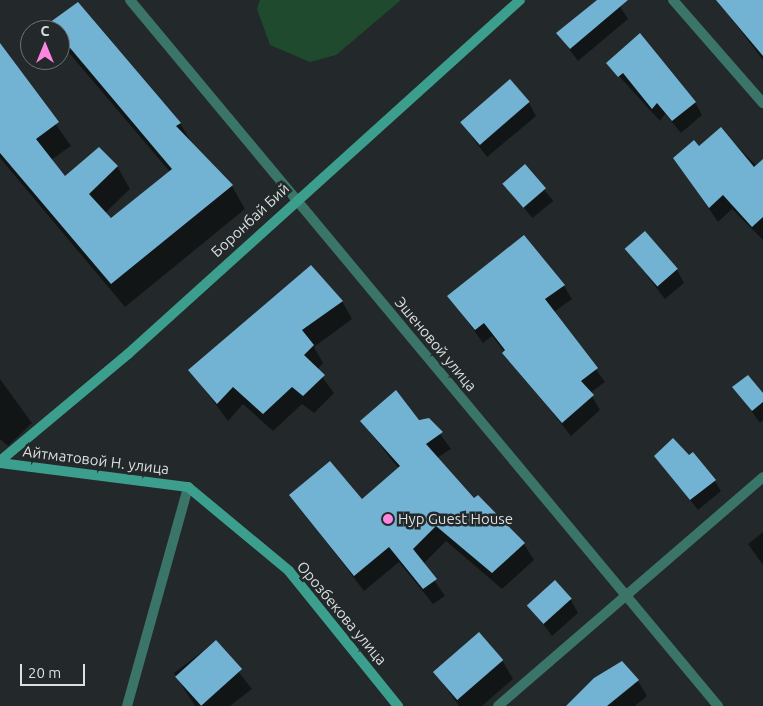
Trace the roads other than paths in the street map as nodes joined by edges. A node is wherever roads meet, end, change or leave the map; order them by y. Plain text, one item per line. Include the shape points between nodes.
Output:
1 (130, 0) edge
2 (520, 0) edge
3 (673, 0) edge
4 (763, 103) edge
5 (295, 198) junction
6 (0, 462) edge
7 (763, 478) edge
8 (188, 487) junction
9 (626, 596) junction
10 (127, 706) edge
11 (398, 706) edge
12 (498, 706) edge
13 (718, 706) edge

1 - 5 street, Эшеновой улица
2 - 5 street, Боронбай Бий
3 - 4 street
5 - 6 street, Боронбай Бий via 128,354
5 - 9 street, Эшеновой улица
6 - 8 street, Айтматовой Н. улица
7 - 9 street
8 - 10 street
8 - 11 street, Орозбекова улица via 288,571
9 - 12 street
9 - 13 street, Эшеновой улица

